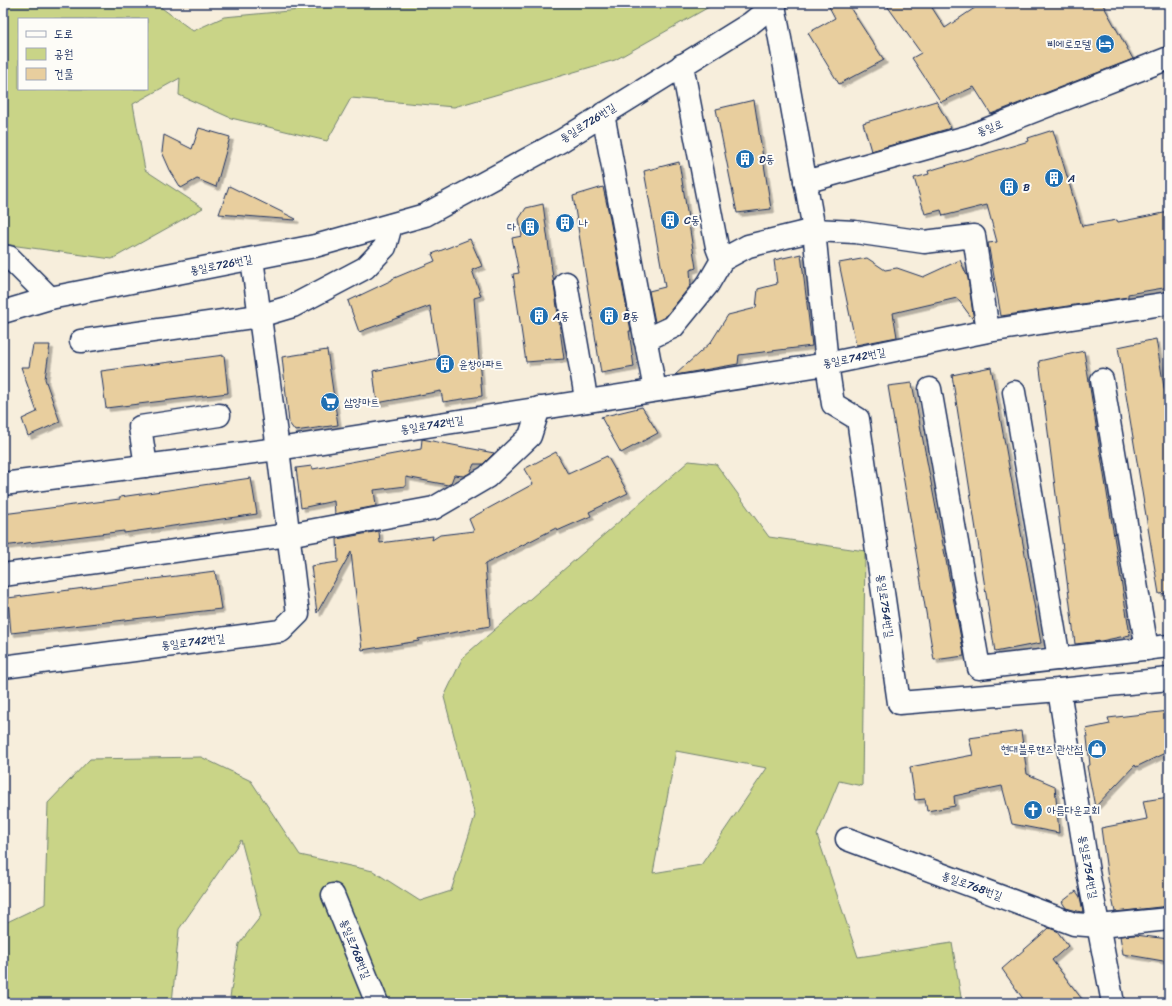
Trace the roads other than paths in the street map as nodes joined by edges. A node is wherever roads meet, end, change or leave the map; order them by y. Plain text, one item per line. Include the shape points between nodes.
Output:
1 (774, 4) edge
2 (1169, 58) edge
3 (682, 65) junction
4 (603, 114) junction
5 (805, 182) junction
6 (391, 225) junction
7 (814, 230) junction
8 (3, 256) edge
9 (252, 259) junction
10 (722, 260) junction
11 (566, 284) dead end
12 (50, 298) junction
13 (1169, 303) edge
14 (3, 312) edge
15 (259, 316) junction
16 (988, 331) junction
17 (645, 340) junction
18 (81, 341) dead end
19 (827, 364) junction
20 (1102, 380) dead end
21 (930, 389) dead end
22 (655, 390) junction
23 (1014, 392) dead end
24 (586, 401) junction
25 (539, 408) junction
26 (218, 415) dead end
27 (278, 449) junction
28 (146, 466) junction
29 (3, 484) edge
30 (288, 535) junction
31 (3, 576) edge
32 (1169, 646) edge
33 (1147, 649) junction
34 (1059, 659) junction
35 (3, 667) edge
36 (1169, 679) edge
37 (1059, 690) junction
38 (847, 839) dead end
39 (334, 895) dead end
40 (1169, 919) edge
41 (1099, 926) junction
42 (377, 1003) edge
43 (1113, 1003) edge

1 - 3 street, 통일로726번길 via 751,23
1 - 5 street
2 - 5 street, 통일로 via 970,136
3 - 4 street, 통일로726번길
3 - 10 street via 717,247
4 - 6 street, 통일로726번길 via 425,215
4 - 17 street
5 - 7 street
6 - 9 street, 통일로726번길 via 316,246
6 - 15 street via 385,247 365,268 293,306
7 - 10 street via 748,246
7 - 16 street via 855,232 924,242 974,236
7 - 19 street
8 - 12 street via 9,257
9 - 12 street, 통일로726번길
9 - 15 street
10 - 17 street via 708,284 673,327
11 - 24 street
12 - 14 street, 통일로726번길
13 - 16 street, 통일로742번길
15 - 18 street
15 - 27 street
16 - 19 street, 통일로742번길
17 - 22 street
19 - 22 street, 통일로742번길
19 - 37 street, 통일로754번길 via 833,404 858,419 899,703
20 - 33 street
21 - 34 street via 979,668
22 - 24 street, 통일로742번길
23 - 34 street
24 - 25 street, 통일로742번길
25 - 27 street, 통일로742번길
25 - 30 street via 530,436 487,477 434,508
26 - 28 street via 140,427
27 - 28 street, 통일로742번길
27 - 30 street, 통일로742번길
28 - 29 street, 통일로742번길
30 - 31 street
30 - 35 street, 통일로742번길 via 298,614 281,631
32 - 33 street
33 - 34 street
36 - 37 street, 통일로754번길
37 - 41 street, 통일로754번길
38 - 41 street, 통일로768번길 via 1074,924
39 - 42 street, 통일로768번길
40 - 41 street, 통일로768번길
41 - 43 street

